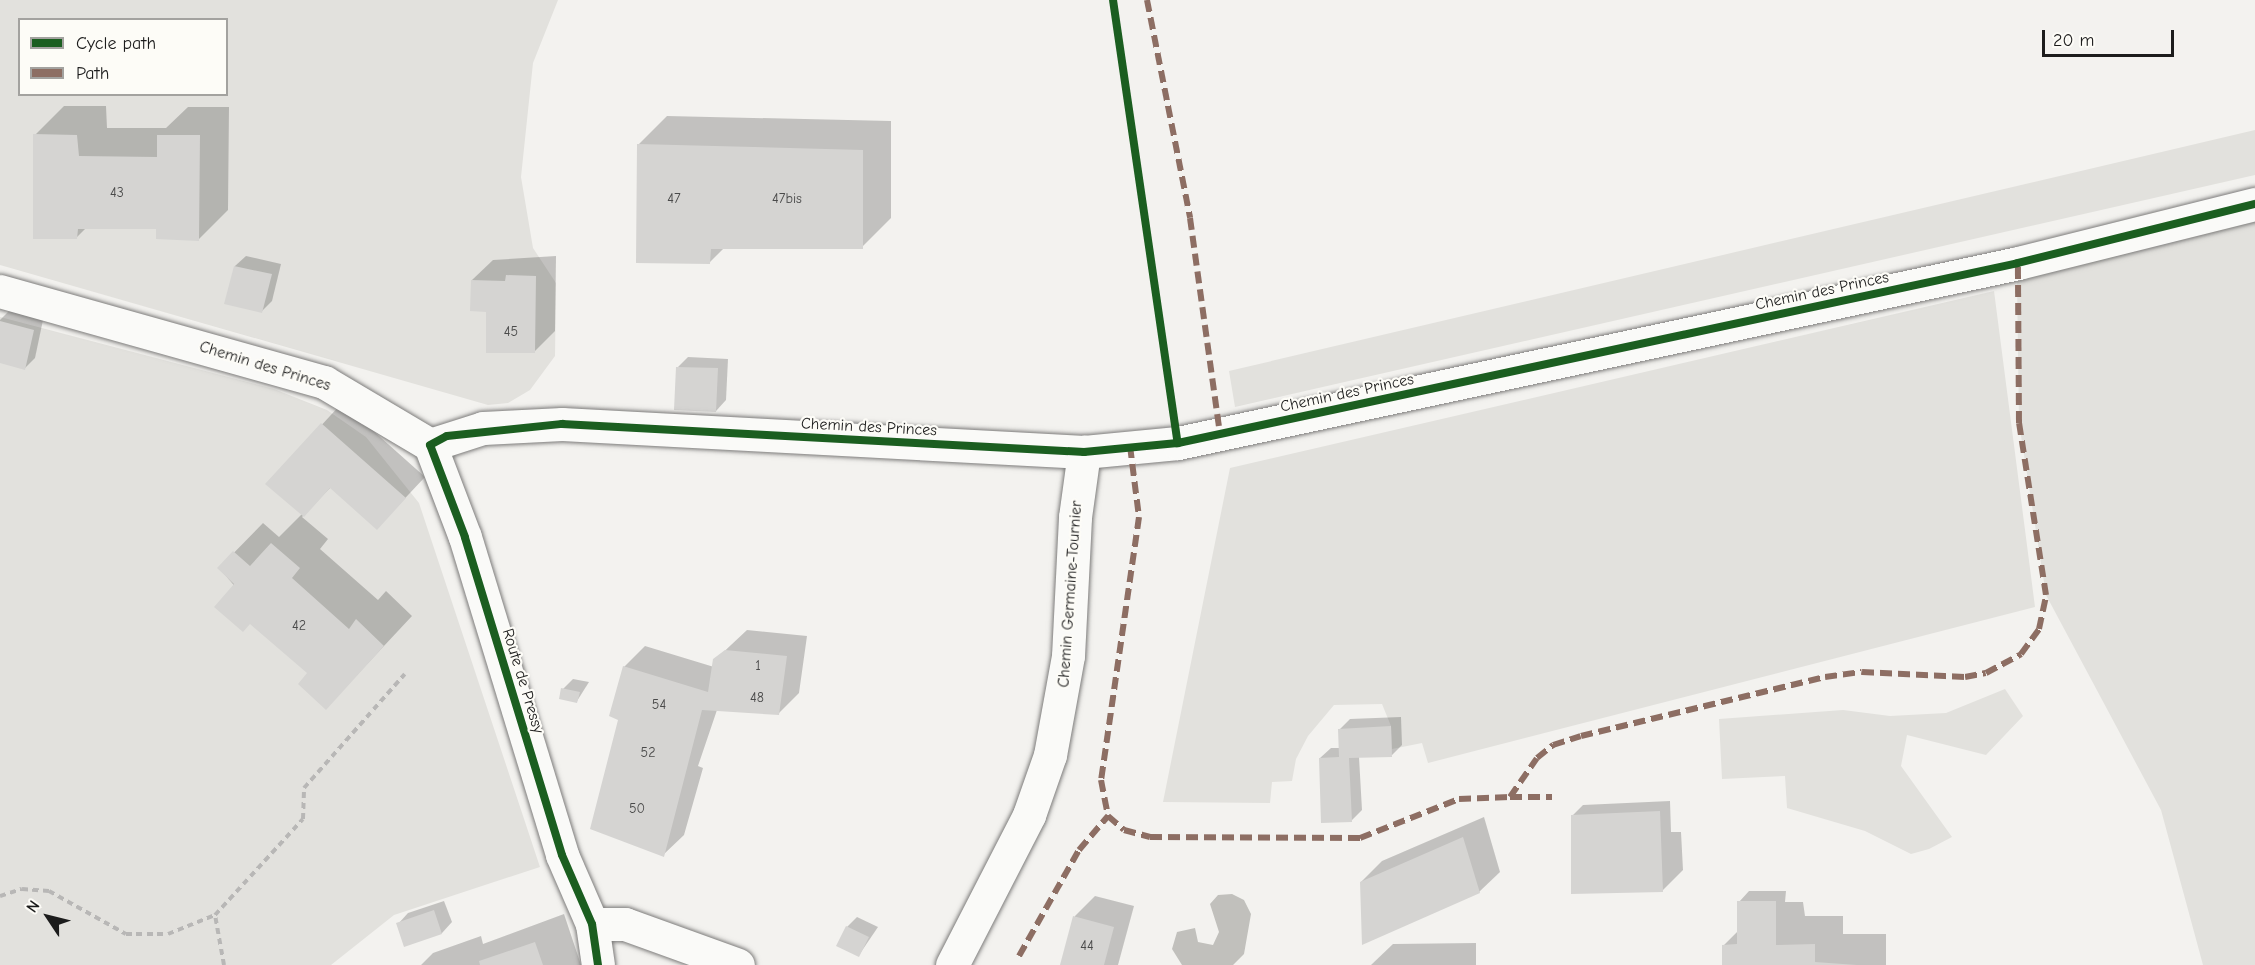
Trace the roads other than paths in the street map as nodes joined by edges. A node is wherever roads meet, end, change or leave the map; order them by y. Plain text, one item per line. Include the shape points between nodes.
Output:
1 (2255, 204) edge
2 (0, 291) edge
3 (430, 445) junction
4 (1084, 452) junction
5 (592, 924) junction
6 (598, 965) edge
7 (738, 965) edge
8 (952, 965) edge

1 - 4 street, Chemin des Princes via 2018,263 1178,442
2 - 3 street, Chemin des Princes via 324,382
3 - 4 street, Chemin des Princes via 483,428 562,424
3 - 5 street, Route de Pressy via 465,537 562,855
4 - 8 street, Chemin Germaine-Tournier via 1075,517 1068,656 1050,755 1029,815
5 - 6 street, Route de Pressy
5 - 7 street via 625,924

